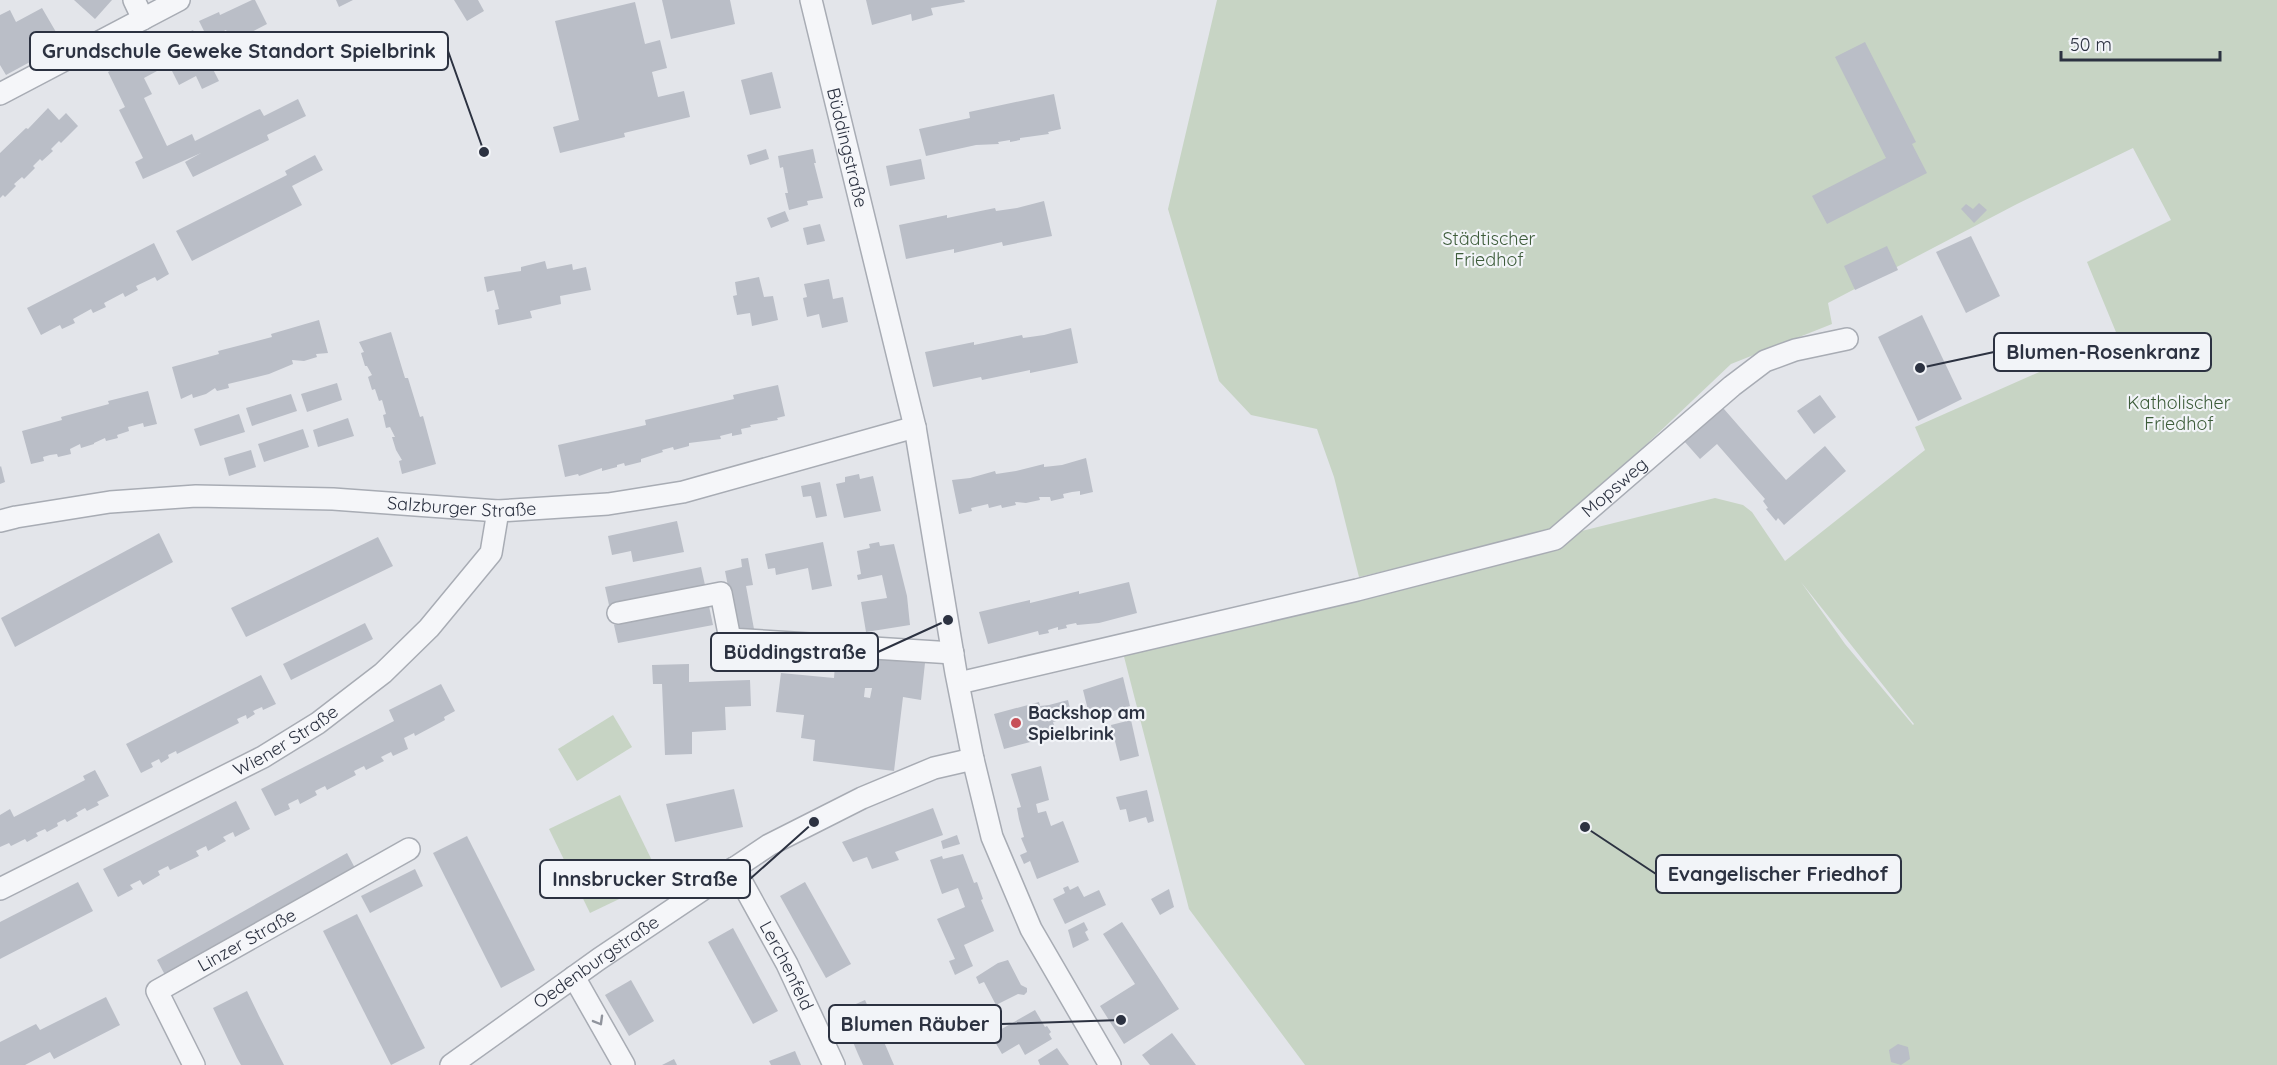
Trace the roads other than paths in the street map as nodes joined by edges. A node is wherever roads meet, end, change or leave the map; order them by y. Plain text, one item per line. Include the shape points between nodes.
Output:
1 (179, 0) edge
2 (811, 0) edge
3 (138, 9) edge
4 (0, 94) edge
5 (1847, 339) dead end
6 (915, 427) junction
7 (498, 511) junction
8 (0, 521) edge
9 (618, 613) dead end
10 (953, 653) junction
11 (959, 683) junction
12 (973, 759) junction
13 (409, 849) dead end
14 (734, 868) junction
15 (0, 889) edge
16 (574, 977) junction
17 (194, 1065) edge
18 (451, 1065) edge
19 (624, 1065) edge
20 (834, 1065) edge
21 (1110, 1065) edge

1 - 3 street
2 - 6 street, Büddingstraße
3 - 4 street
5 - 11 street, Mopsweg via 1765,361 1555,539 1357,590
6 - 7 street, Salzburger Straße via 683,492 609,504
6 - 10 street, Büddingstraße
7 - 8 street, Salzburger Straße via 342,500 196,496 110,502
7 - 15 street, Wiener Straße via 491,553 414,643 337,709 263,758
9 - 10 street via 721,593 730,639
10 - 11 street, Büddingstraße
11 - 12 street, Büddingstraße
12 - 14 street, Oedenburgstraße via 934,768 862,798 769,845
12 - 21 street, Büddingstraße via 992,837 1031,929
13 - 17 street, Linzer Straße via 157,991
14 - 16 street, Oedenburgstraße
14 - 20 street, Lerchenfeld via 787,964
16 - 18 street, Oedenburgstraße
16 -> 19 street

